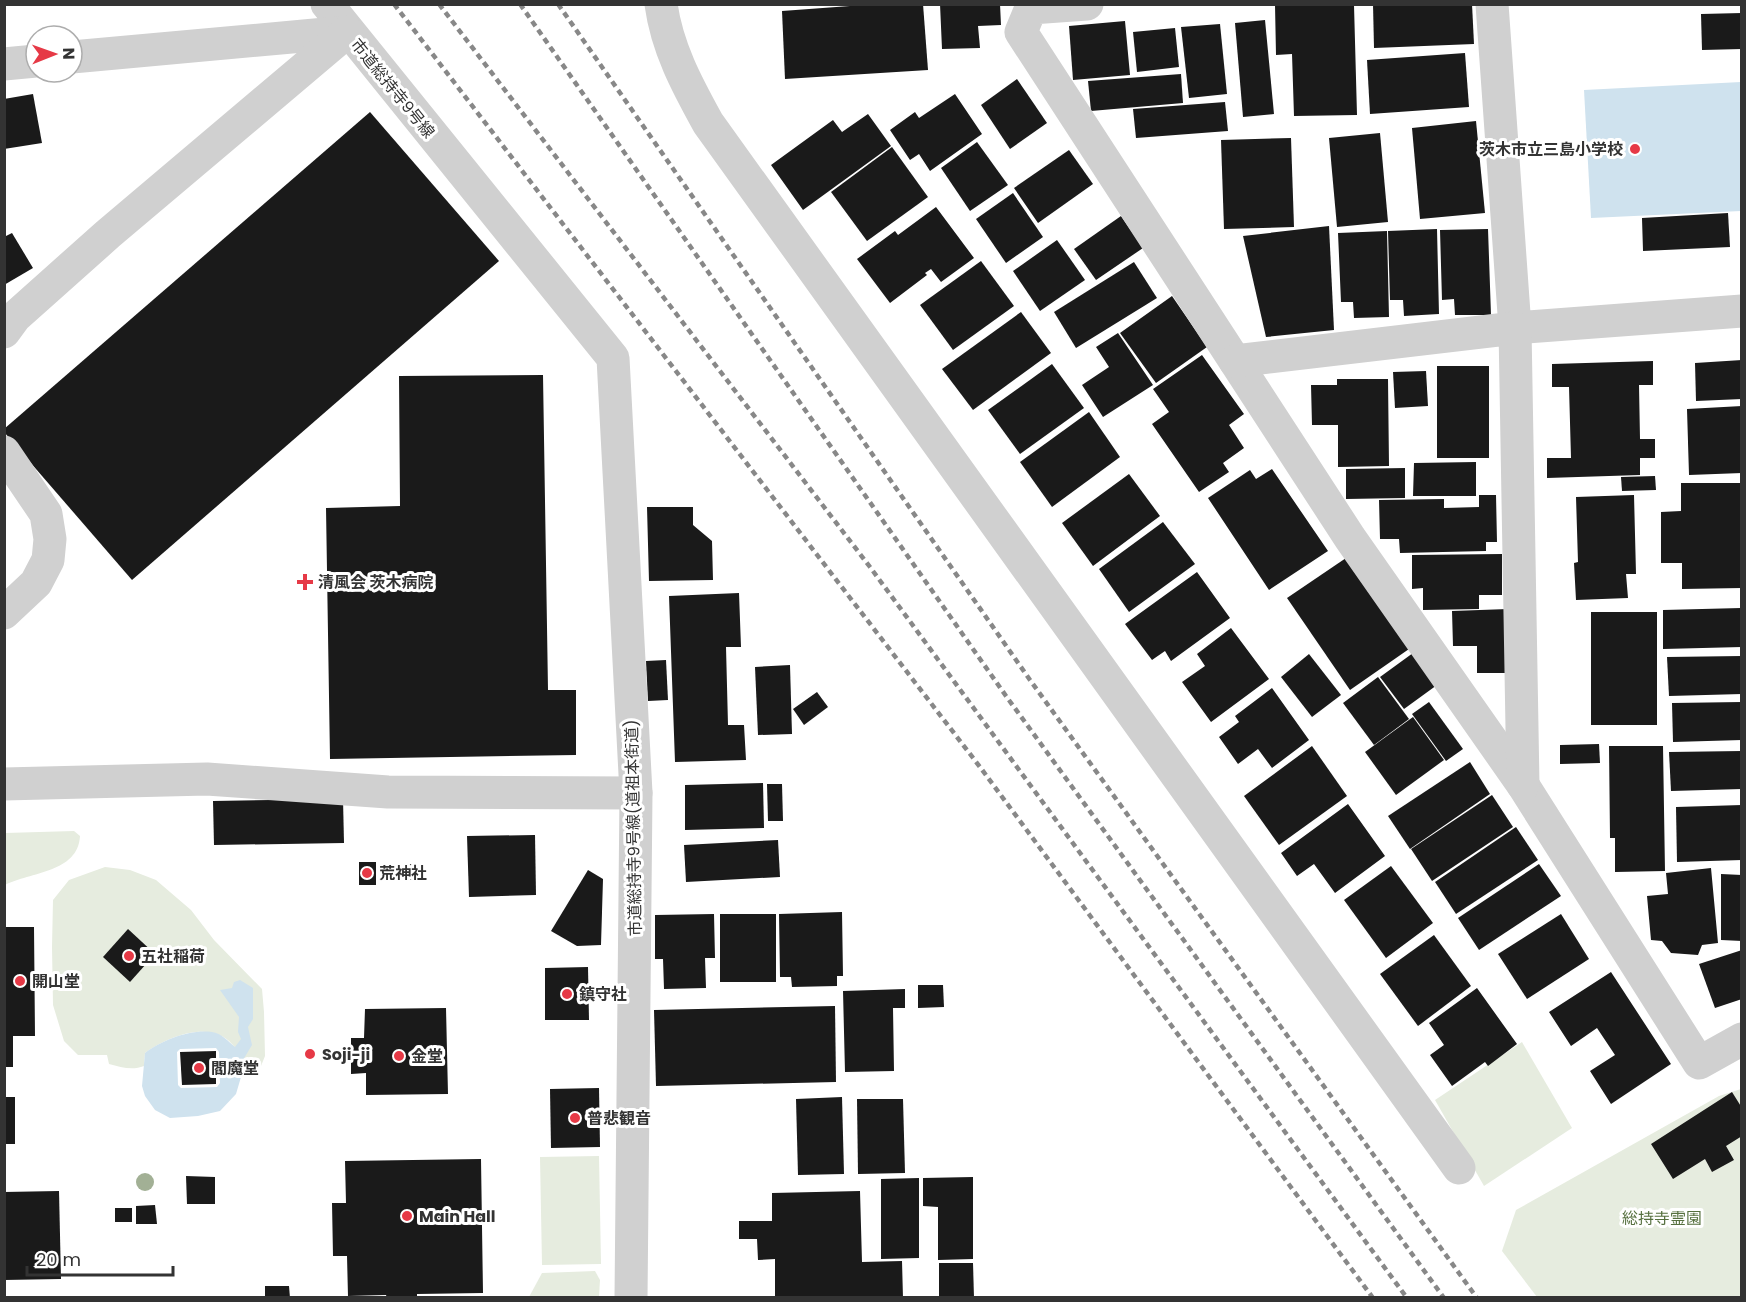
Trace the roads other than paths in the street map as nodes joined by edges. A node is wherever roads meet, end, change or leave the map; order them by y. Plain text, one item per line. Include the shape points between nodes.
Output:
1 (327, 4) edge
2 (660, 4) edge
3 (1087, 4) edge
4 (1492, 4) edge
5 (347, 32) junction
6 (84, 56) edge
7 (24, 62) edge
8 (4, 64) edge
9 (1742, 311) edge
10 (1515, 328) junction
11 (4, 332) edge
12 (613, 358) joint
13 (1235, 361) junction
14 (4, 452) edge
15 (4, 613) edge
16 (4, 784) edge
17 (1523, 785) junction
18 (636, 793) junction
19 (1742, 1040) edge
20 (1459, 1168) dead end
21 (631, 1298) edge

1 - 5 street
2 - 20 street via 668,41 708,123
3 - 13 street via 1031,8 1021,32
4 - 10 street
5 - 6 street, 市道総持寺9号線
5 - 11 street via 108,234 15,317
5 - 12 street, 市道総持寺9号線
7 - 8 street
9 - 10 street
10 - 13 street
10 - 17 street
12 - 18 street, 市道総持寺9号線(道祖本街道)
13 - 17 street via 1350,538
14 - 15 street via 46,514 50,539 48,560 36,583
16 - 18 street via 207,779 388,792
17 - 19 street via 1699,1063
18 - 21 street, 市道総持寺9号線(道祖本街道)

